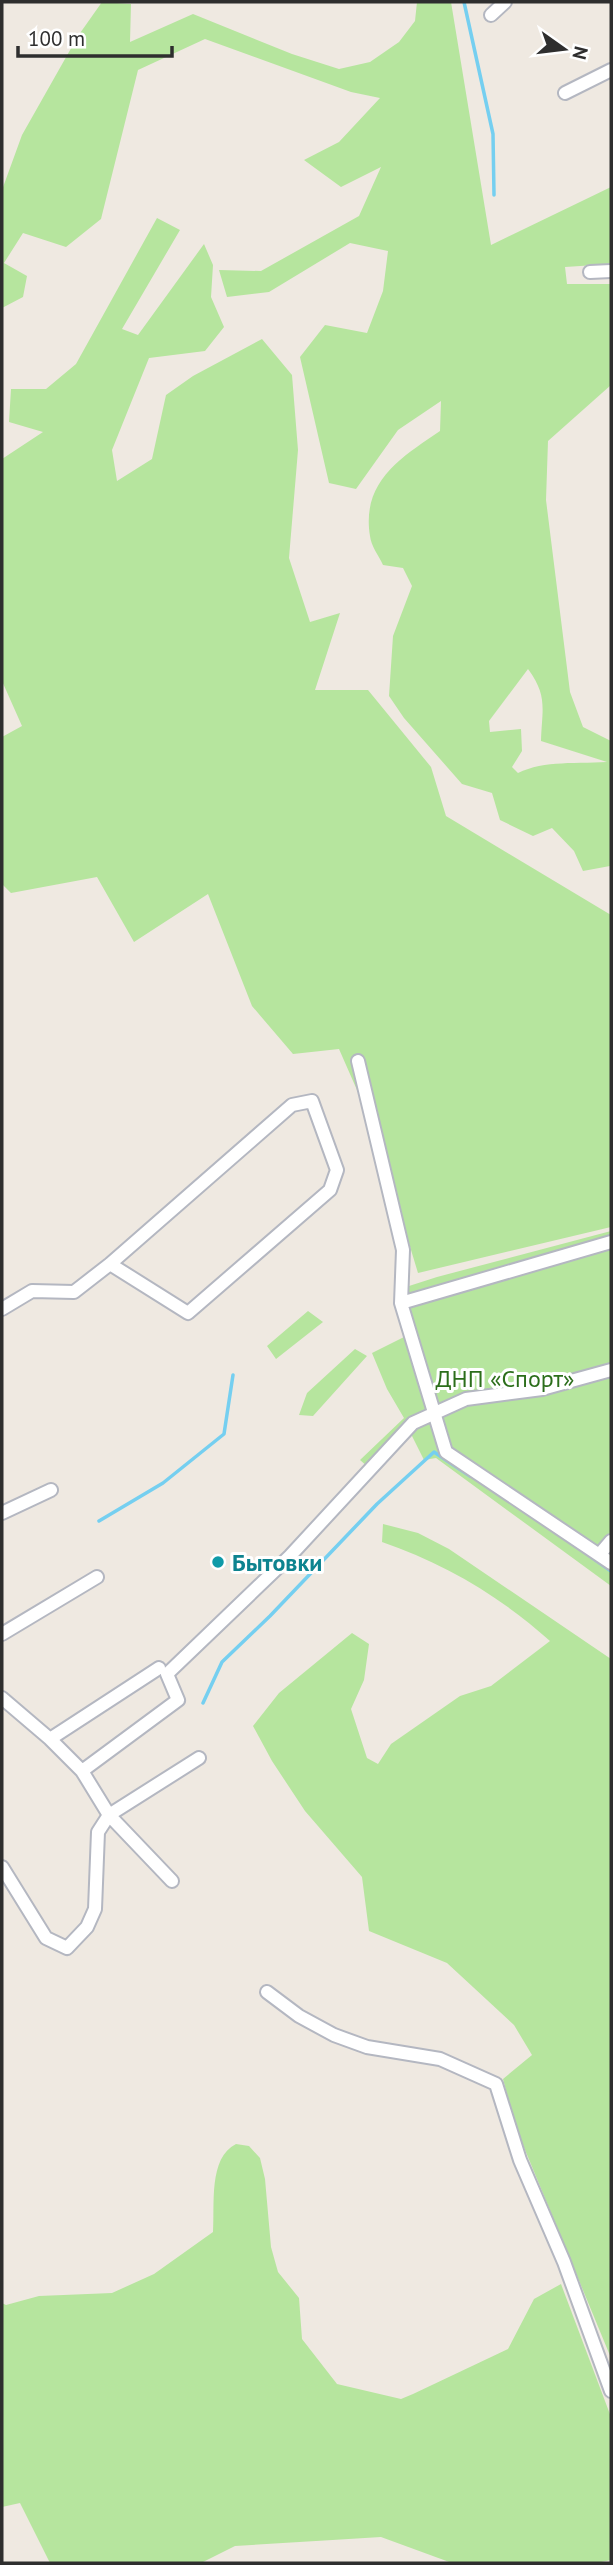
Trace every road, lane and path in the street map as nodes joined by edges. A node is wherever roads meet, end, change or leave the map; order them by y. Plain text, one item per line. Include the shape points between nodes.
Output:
1 (505, 2) edge
2 (491, 15) dead end
3 (611, 70) edge
4 (565, 93) dead end
5 (611, 271) edge
6 (590, 272) dead end
7 (358, 1061) dead end
8 (611, 1242) edge
9 (110, 1264) junction
10 (401, 1303) junction
11 (2, 1309) edge
12 (611, 1370) edge
13 (436, 1413) junction
14 (51, 1490) dead end
15 (2, 1513) edge
16 (611, 1541) edge
17 (599, 1555) junction
18 (611, 1563) edge
19 (97, 1577) dead end
20 (2, 1634) edge
21 (159, 1668) dead end
22 (2, 1699) edge
23 (50, 1739) junction
24 (199, 1758) dead end
25 (82, 1771) junction
26 (110, 1815) junction
27 (2, 1867) edge
28 (172, 1881) dead end
29 (267, 1992) dead end
30 (611, 2390) edge

1 - 2 street
3 - 4 street
5 - 6 street
7 - 10 street via 403,1250
8 - 10 street
9 - 9 street via 188,1313 330,1191 337,1170 312,1101 292,1105
9 - 11 street via 74,1292 32,1291
10 - 13 street
12 - 13 street via 542,1389 466,1399
13 - 17 street via 446,1452
13 - 25 street via 413,1423 290,1556 167,1674 178,1700
14 - 15 street
16 - 17 street
17 - 18 street
19 - 20 street
21 - 23 street
22 - 23 street
23 - 25 street
24 - 26 street
25 - 26 street
26 - 27 street via 98,1832 95,1909 88,1927 67,1948 46,1938
26 - 28 street
29 - 30 street via 334,2035 367,2047 440,2059 496,2084 520,2160

